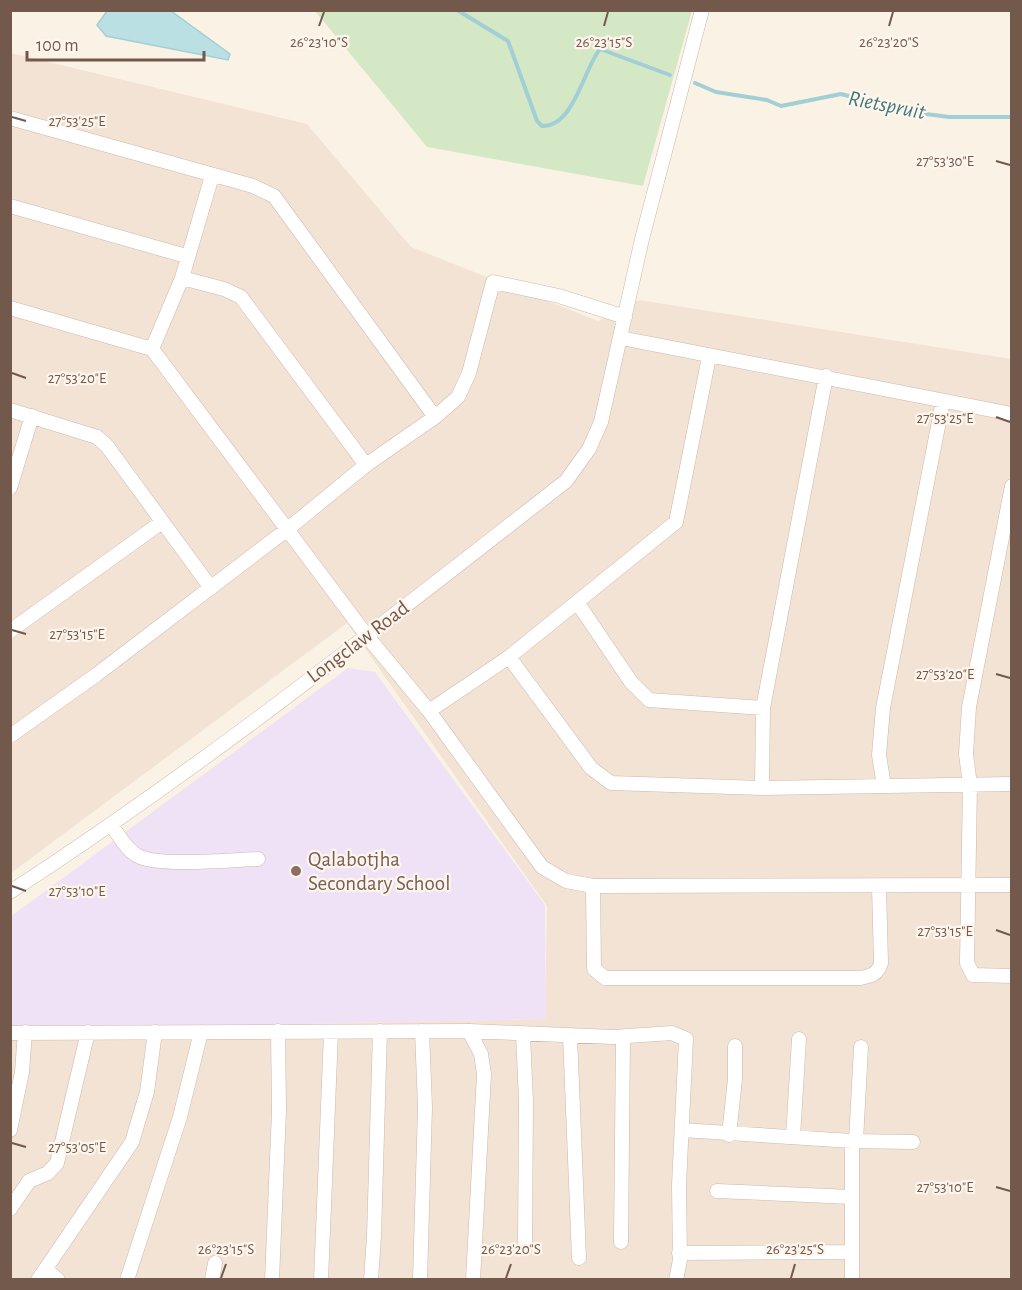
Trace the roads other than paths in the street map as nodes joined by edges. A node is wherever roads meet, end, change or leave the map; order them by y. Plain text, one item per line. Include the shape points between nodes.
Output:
1 (702, 10) edge
2 (10, 118) edge
3 (212, 176) junction
4 (10, 206) edge
5 (186, 256) junction
6 (182, 278) junction
7 (10, 308) edge
8 (623, 327) junction
9 (152, 349) junction
10 (709, 357) junction
11 (826, 376) junction
12 (943, 401) junction
13 (10, 410) edge
14 (1011, 414) edge
15 (32, 416) junction
16 (435, 417) junction
17 (366, 465) junction
18 (1011, 486) edge
19 (10, 488) edge
20 (162, 522) junction
21 (289, 528) junction
22 (211, 588) junction
23 (577, 602) junction
24 (10, 631) edge
25 (367, 636) junction
26 (509, 657) junction
27 (763, 708) junction
28 (429, 711) junction
29 (10, 736) edge
30 (1011, 784) edge
31 (970, 785) junction
32 (884, 786) junction
33 (762, 788) junction
34 (111, 825) junction
35 (258, 860) dead end
36 (1011, 885) edge
37 (593, 886) junction
38 (879, 886) junction
39 (967, 886) junction
40 (10, 892) edge
41 (1011, 976) edge
42 (278, 1031) junction
43 (380, 1031) junction
44 (422, 1031) junction
45 (469, 1031) junction
46 (25, 1032) junction
47 (88, 1032) junction
48 (155, 1032) junction
49 (201, 1032) junction
50 (331, 1032) junction
51 (10, 1033) edge
52 (523, 1034) junction
53 (570, 1035) junction
54 (623, 1037) junction
55 (799, 1039) dead end
56 (735, 1047) dead end
57 (861, 1047) dead end
58 (10, 1130) edge
59 (682, 1130) junction
60 (729, 1135) junction
61 (793, 1137) junction
62 (854, 1141) junction
63 (913, 1142) dead end
64 (717, 1191) dead end
65 (851, 1197) junction
66 (10, 1209) edge
67 (621, 1242) dead end
68 (525, 1244) dead end
69 (852, 1252) junction
70 (680, 1253) junction
71 (579, 1258) dead end
72 (215, 1263) dead end
73 (42, 1274) edge
74 (58, 1280) edge
75 (128, 1280) edge
76 (212, 1280) edge
77 (272, 1280) edge
78 (321, 1280) edge
79 (370, 1280) edge
80 (420, 1280) edge
81 (473, 1280) edge
82 (676, 1280) edge
83 (852, 1280) edge

1 - 8 street, Longclaw Road via 642,238
2 - 3 street
3 - 5 street
3 - 16 street via 253,186 274,196
4 - 5 street
5 - 6 street
6 - 9 street
6 - 17 street via 241,297
7 - 9 street
8 - 10 street
8 - 16 street via 559,297 493,282 465,387
8 - 25 street, Longclaw Road via 601,422 589,449 566,481
9 - 21 street
10 - 11 street
10 - 23 street via 676,522
11 - 12 street
11 - 27 street
12 - 14 street
12 - 32 street via 883,708 879,755
13 - 15 street
15 - 19 street
15 - 20 street via 98,437
16 - 17 street
17 - 21 street
18 - 31 street via 969,707 966,754
20 - 22 street
20 - 24 street
21 - 22 street
21 - 25 street
22 - 29 street
23 - 26 street
23 - 27 street via 631,682 649,700
25 - 28 street
25 - 34 street, Longclaw Road
26 - 28 street
26 - 33 street via 604,780 622,785
27 - 33 street
28 - 37 street via 542,867 566,881
30 - 31 street
31 - 32 street
31 - 39 street
32 - 33 street
34 - 35 street via 130,851 144,858
34 - 40 street, Longclaw Road
36 - 39 street
37 - 38 street
37 - 38 street via 594,969 605,978 872,975 881,963
38 - 39 street
39 - 41 street via 970,972 979,976
42 - 49 street
42 - 50 street
42 - 77 street
43 - 44 street
43 - 50 street
43 - 79 street
44 - 45 street
44 - 80 street via 426,1107
45 - 52 street
45 - 81 street via 481,1054 484,1074
46 - 47 street
46 - 51 street
46 - 58 street via 21,1083
47 - 48 street
47 - 66 street via 57,1163 48,1173 29,1181
48 - 49 street
48 - 73 street via 147,1092 132,1142
49 - 75 street via 194,1070
50 - 78 street
52 - 53 street
52 - 68 street
53 - 54 street
53 - 71 street
54 - 59 street via 672,1034 686,1039
54 - 67 street
55 - 61 street
56 - 60 street
57 - 62 street
59 - 60 street
59 - 70 street
60 - 61 street
61 - 62 street
62 - 63 street
62 - 65 street
64 - 65 street
65 - 69 street
69 - 70 street
69 - 83 street
70 - 82 street
72 - 76 street
73 - 74 street

